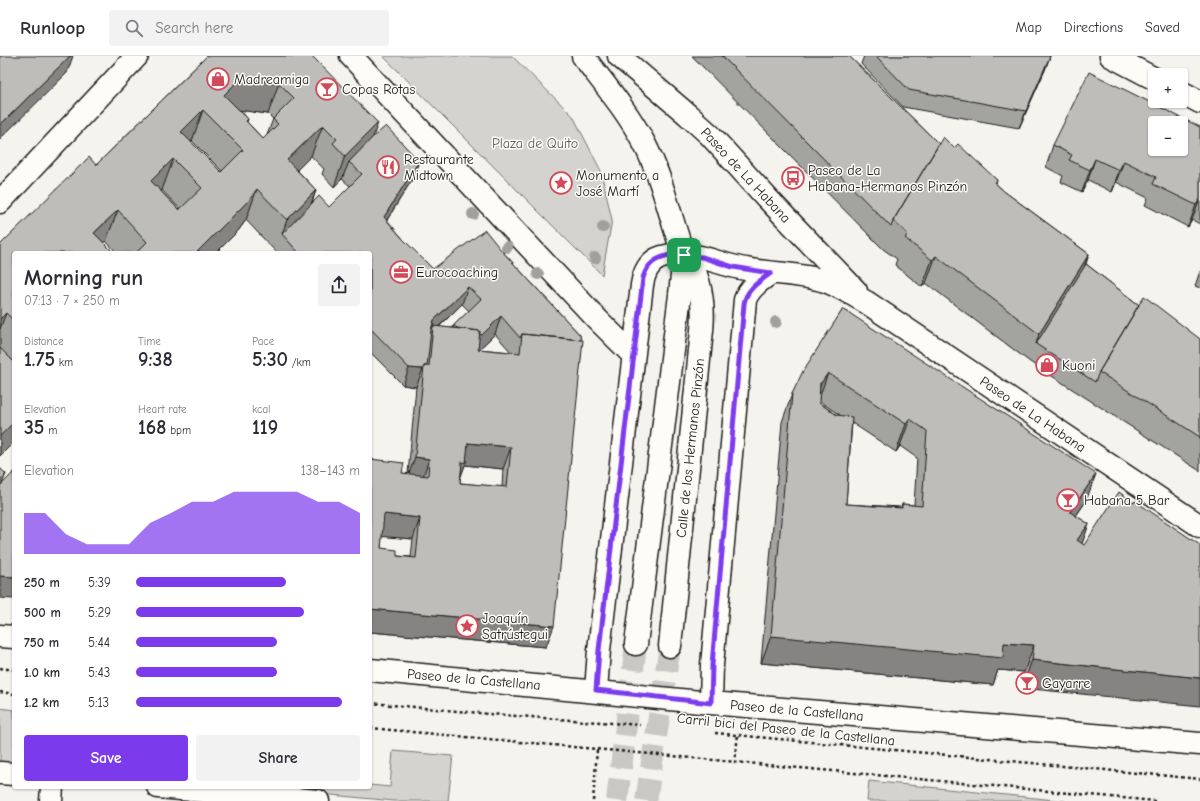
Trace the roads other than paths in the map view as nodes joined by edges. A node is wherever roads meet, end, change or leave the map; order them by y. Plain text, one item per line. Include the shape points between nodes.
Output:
1 (138, 56) edge
2 (351, 56) edge
3 (583, 56) edge
4 (619, 56) edge
5 (1110, 56) edge
6 (1148, 75) edge
7 (1188, 96) edge
8 (1200, 102) edge
9 (0, 202) edge
10 (684, 255) junction
11 (771, 273) junction
12 (866, 302) junction
13 (633, 355) junction
14 (1200, 526) edge
15 (0, 636) edge
16 (12, 637) edge
17 (636, 644) tunnel mouth
18 (670, 646) tunnel mouth
19 (372, 670) edge
20 (596, 690) junction
21 (711, 703) junction
22 (1200, 744) edge
23 (0, 773) edge
24 (12, 774) edge
25 (52, 789) edge
26 (181, 789) edge
27 (51, 801) edge
28 (318, 801) edge

1 - 9 street
2 - 13 street
3 - 10 street, Calle de los Hermanos Pinzón via 636,130 651,157
4 - 12 street, Paseo de La Habana via 710,135
5 - 6 street
7 - 8 street
10 - 11 street, Paseo de La Habana
10 - 13 street via 660,257 645,271
10 - 17 street
10 - 18 street, Calle de los Hermanos Pinzón via 698,281 703,321
11 - 12 street, Paseo de La Habana via 817,279 839,287
11 - 21 street via 751,290 744,304 712,665
12 - 14 street, Paseo de La Habana
13 - 20 street
15 - 16 street
19 - 20 street, Paseo de la Castellana
20 - 21 street, Paseo de la Castellana
21 - 22 street, Paseo de la Castellana
23 - 24 street
25 - 27 street
26 - 28 street

